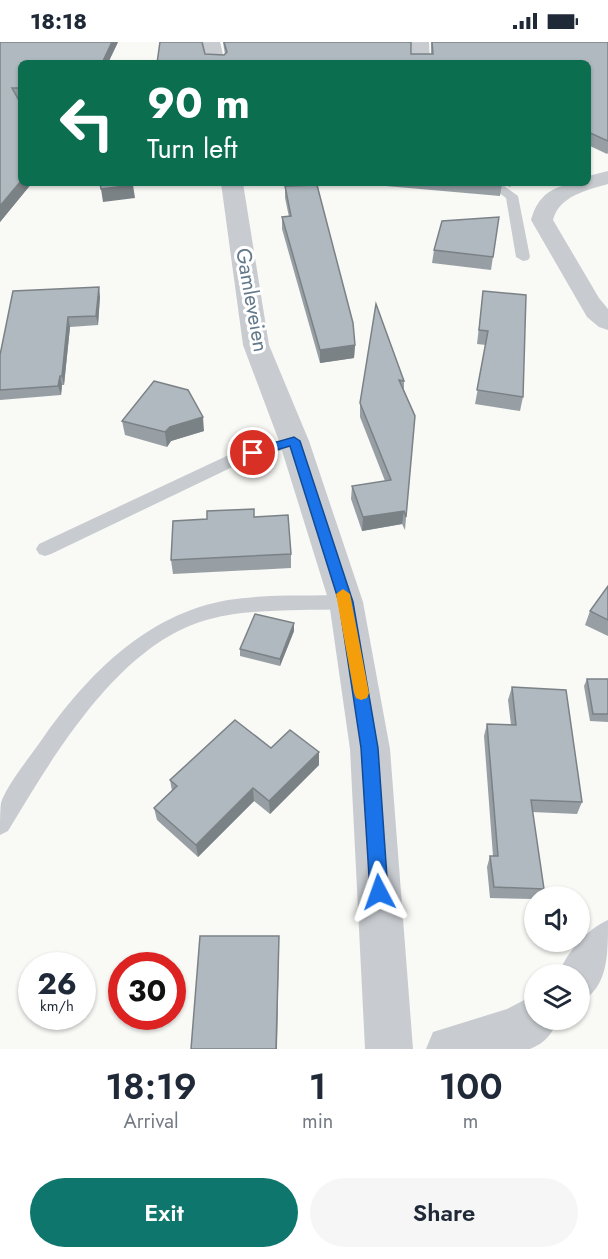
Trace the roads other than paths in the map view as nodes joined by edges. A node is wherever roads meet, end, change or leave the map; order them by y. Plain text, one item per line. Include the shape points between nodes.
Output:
1 (211, 42) edge
2 (420, 42) edge
3 (215, 60) edge
4 (421, 60) edge
5 (232, 186) edge
6 (497, 186) edge
7 (580, 186) edge
8 (523, 257) dead end
9 (608, 322) edge
10 (294, 441) junction
11 (45, 549) dead end
12 (346, 602) junction
13 (0, 824) edge
14 (608, 943) edge
15 (590, 966) edge
16 (524, 1026) edge
17 (389, 1049) edge
18 (450, 1049) edge

1 - 3 street
2 - 4 street
5 - 10 street, Gamleveien via 256,345
6 - 8 lane via 512,196
7 - 9 street via 547,205 542,220 587,299
10 - 11 lane via 239,457
10 - 12 street, Gamleveien
12 - 13 lane via 261,605 219,611 193,617 158,634 93,690 54,739
12 - 17 street, Gamleveien via 370,748
14 - 15 street
16 - 18 street

